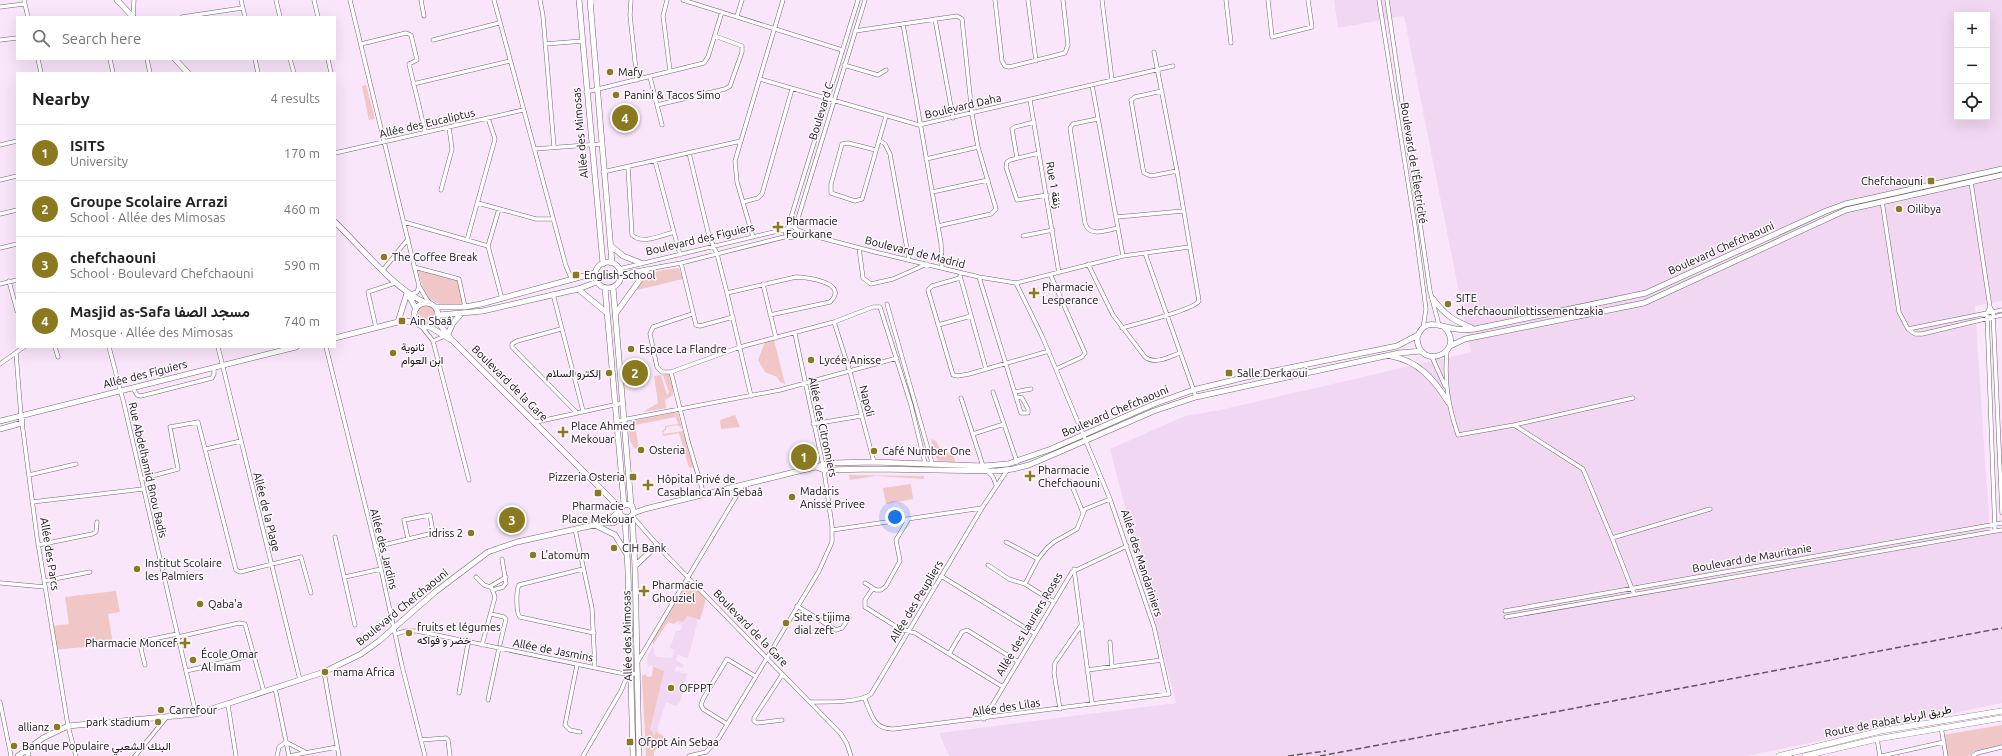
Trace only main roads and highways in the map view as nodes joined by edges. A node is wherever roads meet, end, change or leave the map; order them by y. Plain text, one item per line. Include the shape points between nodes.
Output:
1 (2002, 711) edge
2 (2002, 718) edge
3 (1819, 754) edge
4 (1779, 756) edge
5 (1805, 756) edge

1 - 4 main road, Route de Rabat طريق الرباط via 1880,731
2 - 3 main road, Route de Rabat طريق الرباط via 1877,739
3 - 5 main road, Route de Rabat طريق الرباط

